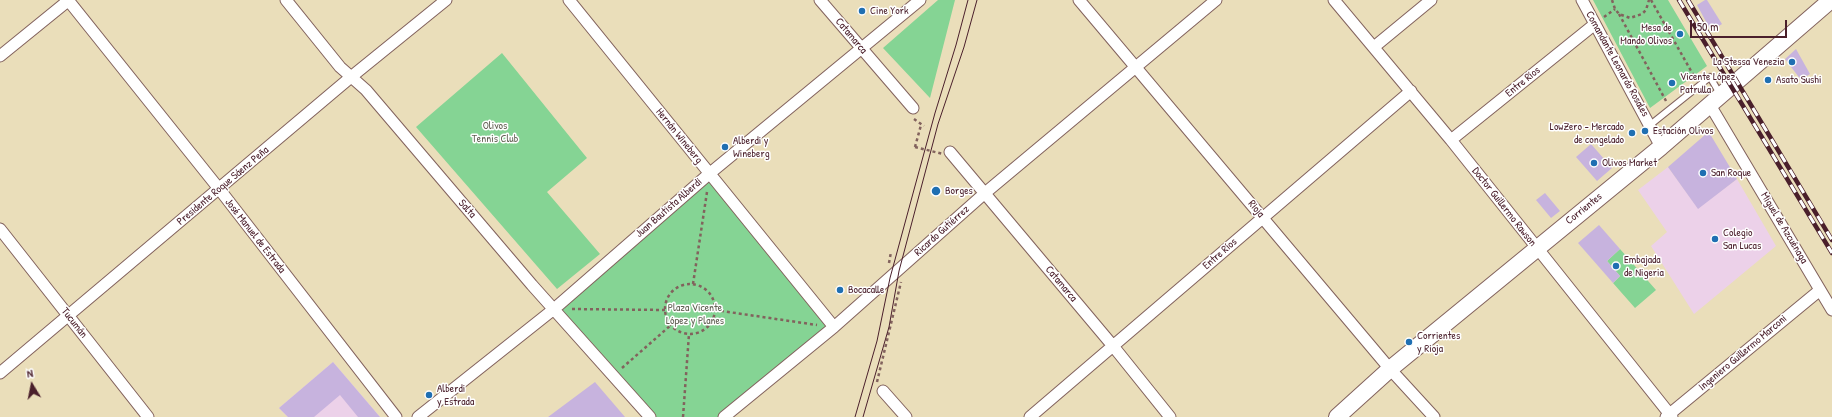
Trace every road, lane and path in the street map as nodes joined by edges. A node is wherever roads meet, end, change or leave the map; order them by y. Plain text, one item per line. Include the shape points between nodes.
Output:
1 (69, 0) edge
2 (286, 0) edge
3 (446, 0) edge
4 (569, 0) edge
5 (820, 0) edge
6 (920, 0) edge
7 (1079, 0) edge
8 (1216, 0) edge
9 (1334, 0) edge
10 (1431, 0) edge
11 (1582, 0) edge
12 (1612, 0) edge
13 (1650, 0) edge
14 (1831, 0) edge
15 (1619, 14) junction
16 (1595, 24) junction
17 (1374, 47) junction
18 (862, 50) junction
19 (0, 56) edge
20 (1135, 67) junction
21 (351, 78) junction
22 (1700, 85) junction
23 (1411, 91) junction
24 (1716, 100) junction
25 (913, 108) dead end
26 (1670, 109) junction
27 (921, 125) dead end
28 (1651, 126) junction
29 (1452, 140) junction
30 (1662, 147) junction
31 (947, 153) joint
32 (709, 174) junction
33 (220, 190) junction
34 (985, 193) junction
35 (1263, 218) junction
36 (0, 229) edge
37 (1536, 248) junction
38 (902, 267) junction
39 (693, 284) junction
40 (1820, 290) junction
41 (554, 309) junction
42 (666, 310) junction
43 (715, 310) junction
44 (1832, 310) edge
45 (67, 315) junction
46 (671, 325) junction
47 (834, 327) junction
48 (689, 334) junction
49 (1113, 346) junction
50 (1390, 368) junction
51 (618, 370) dead end
52 (0, 373) edge
53 (883, 391) joint
54 (1669, 416) edge
55 (148, 417) edge
56 (396, 417) edge
57 (418, 417) edge
58 (650, 417) edge
59 (683, 417) edge
60 (724, 417) edge
61 (906, 417) edge
62 (1030, 417) edge
63 (1170, 417) edge
64 (1337, 417) edge
65 (1434, 417) edge

1 - 19 street
1 - 33 street, José Manuel de Estrada
2 - 21 street, Salta
3 - 21 street, Presidente Roque Sáenz Peña
4 - 32 street, Hernán Wineberg
5 - 18 street, Catamarca
6 - 18 street, Juan Bautista Alberdi
7 - 20 street, Rioja
8 - 20 street, Ricardo Gutiérrez
9 - 17 street, Doctor Guillermo Rawson
10 - 17 street
11 - 16 street, Comandante Leonardo Rosales
12 - 15 path
13 - 15 path via 1646,10 1636,17 1630,18
13 - 22 path
14 - 24 street, Corrientes
15 - 26 path
16 - 28 street, Comandante Leonardo Rosales
16 - 29 street, Entre Ríos
17 - 23 street, Doctor Guillermo Rawson
18 - 25 street, Catamarca
18 - 32 street, Juan Bautista Alberdi
20 - 34 street, Ricardo Gutiérrez
20 - 35 street, Rioja
21 - 33 street, Presidente Roque Sáenz Peña
21 - 41 street, Salta via 366,90
22 - 24 lane via 1710,77
22 - 26 lane
23 - 29 street, Doctor Guillermo Rawson
23 - 35 street, Entre Ríos
24 - 30 street, Corrientes
24 - 40 street, Miguel de Azcuénaga
26 - 28 lane
27 - 31 path, bridge via 915,147
28 - 30 street, Comandante Leonardo Rosales
29 - 37 street, Doctor Guillermo Rawson
30 - 37 street, Corrientes
31 - 34 street, Catamarca
32 - 39 path
32 - 41 street, Juan Bautista Alberdi
32 - 47 street, Hernán Wineberg
33 - 45 street, Presidente Roque Sáenz Peña
33 - 56 street, José Manuel de Estrada
34 - 38 street, Ricardo Gutiérrez
34 - 49 street, Catamarca
35 - 49 street, Entre Ríos
35 - 50 street, Rioja
36 - 45 street, Tucumán
37 - 50 street, Corrientes
37 - 54 street, Doctor Guillermo Rawson
38 - 47 street, Ricardo Gutiérrez
38 - 53 path via 901,288 877,382
39 - 42 path via 676,288 670,294
39 - 43 path via 708,291 713,298
40 - 44 street, Miguel de Azcuénaga
40 - 54 street, Ingeniero Guillermo Marconi
41 - 42 path
41 - 57 street, Juan Bautista Alberdi
41 - 58 street, Salta
42 - 46 path
43 - 47 path
43 - 48 path via 712,322 706,328
45 - 52 street, Presidente Roque Sáenz Peña
45 - 55 street, Tucumán
46 - 48 path
46 - 51 path
47 - 60 street, Ricardo Gutiérrez
48 - 59 path
49 - 62 street, Entre Ríos
49 - 63 street, Catamarca
50 - 64 street, Corrientes
50 - 65 street, Rioja
53 - 61 street

